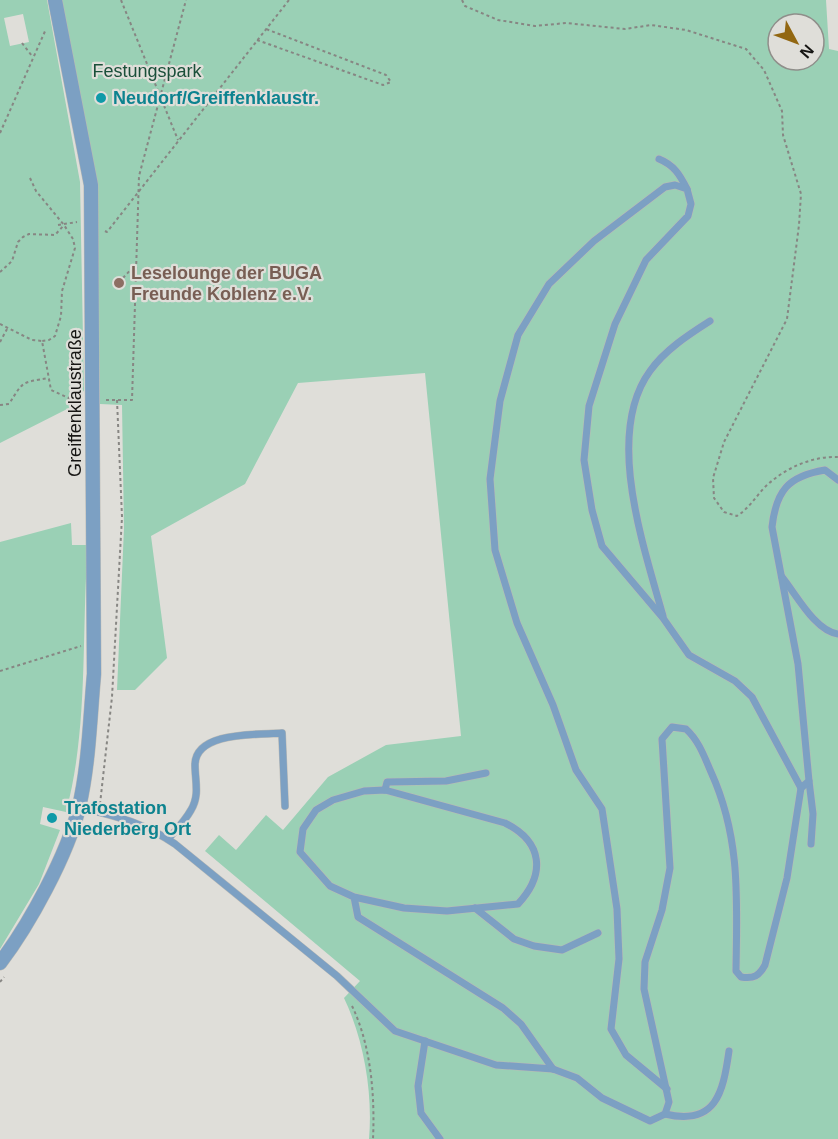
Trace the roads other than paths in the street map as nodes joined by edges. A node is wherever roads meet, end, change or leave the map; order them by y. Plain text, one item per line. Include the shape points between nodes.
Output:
1 (56, 6) edge
2 (658, 159) dead end
3 (687, 189) junction
4 (710, 321) dead end
5 (838, 480) edge
6 (782, 577) junction
7 (663, 618) junction
8 (838, 634) edge
9 (486, 773) dead end
10 (809, 782) junction
11 (801, 788) junction
12 (385, 790) junction
13 (285, 806) dead end
14 (79, 808) junction
15 (168, 839) junction
16 (811, 844) dead end
17 (354, 897) junction
18 (475, 908) junction
19 (598, 933) dead end
20 (0, 963) edge
21 (425, 1041) junction
22 (729, 1051) dead end
23 (553, 1069) junction
24 (667, 1089) junction
25 (665, 1114) junction
26 (440, 1139) edge

1 - 14 street, Greiffenklaustraße via 91,185 94,674
2 - 3 lane via 669,163
3 - 7 lane via 691,204 688,216 646,260 615,324 589,406 584,460 602,546
3 - 24 lane via 664,187 594,241 549,284 518,335 500,401 490,479 495,550 517,623 576,770 602,809 617,909 619,959 611,1029 626,1055
4 - 7 lane via 671,349 650,371 636,397 630,422 635,513
5 - 6 lane via 825,470 804,474 785,487 775,507 772,527
6 - 8 lane via 818,622
6 - 10 lane via 798,664
7 - 11 lane via 689,655 735,681 752,696
9 - 12 lane via 446,781 387,782
10 - 11 lane
10 - 16 lane
11 - 24 lane via 787,878 765,965 751,979 741,977 736,971 737,887 732,831 720,792 693,736 686,729 672,727 665,732 662,767 670,868 662,910 645,962 644,989
12 - 17 lane via 333,800 316,810 303,829 300,852 330,886
12 - 18 lane via 506,823 521,831 533,847 538,865 531,890 518,904
13 - 15 lane via 282,734 215,740 201,748 195,763 198,786 192,809
14 - 15 lane via 156,831
14 - 20 street, Greiffenklaustraße via 34,911
15 - 21 lane via 337,976 395,1031
17 - 18 lane via 404,908
17 - 23 lane via 358,917 494,1002 521,1024
18 - 19 lane via 514,939 534,946 562,950
21 - 23 lane via 496,1065
21 - 26 lane via 418,1086 421,1113
22 - 25 lane via 724,1083 708,1109 695,1118
23 - 25 lane via 577,1078 602,1098 650,1121
24 - 25 lane via 669,1102

